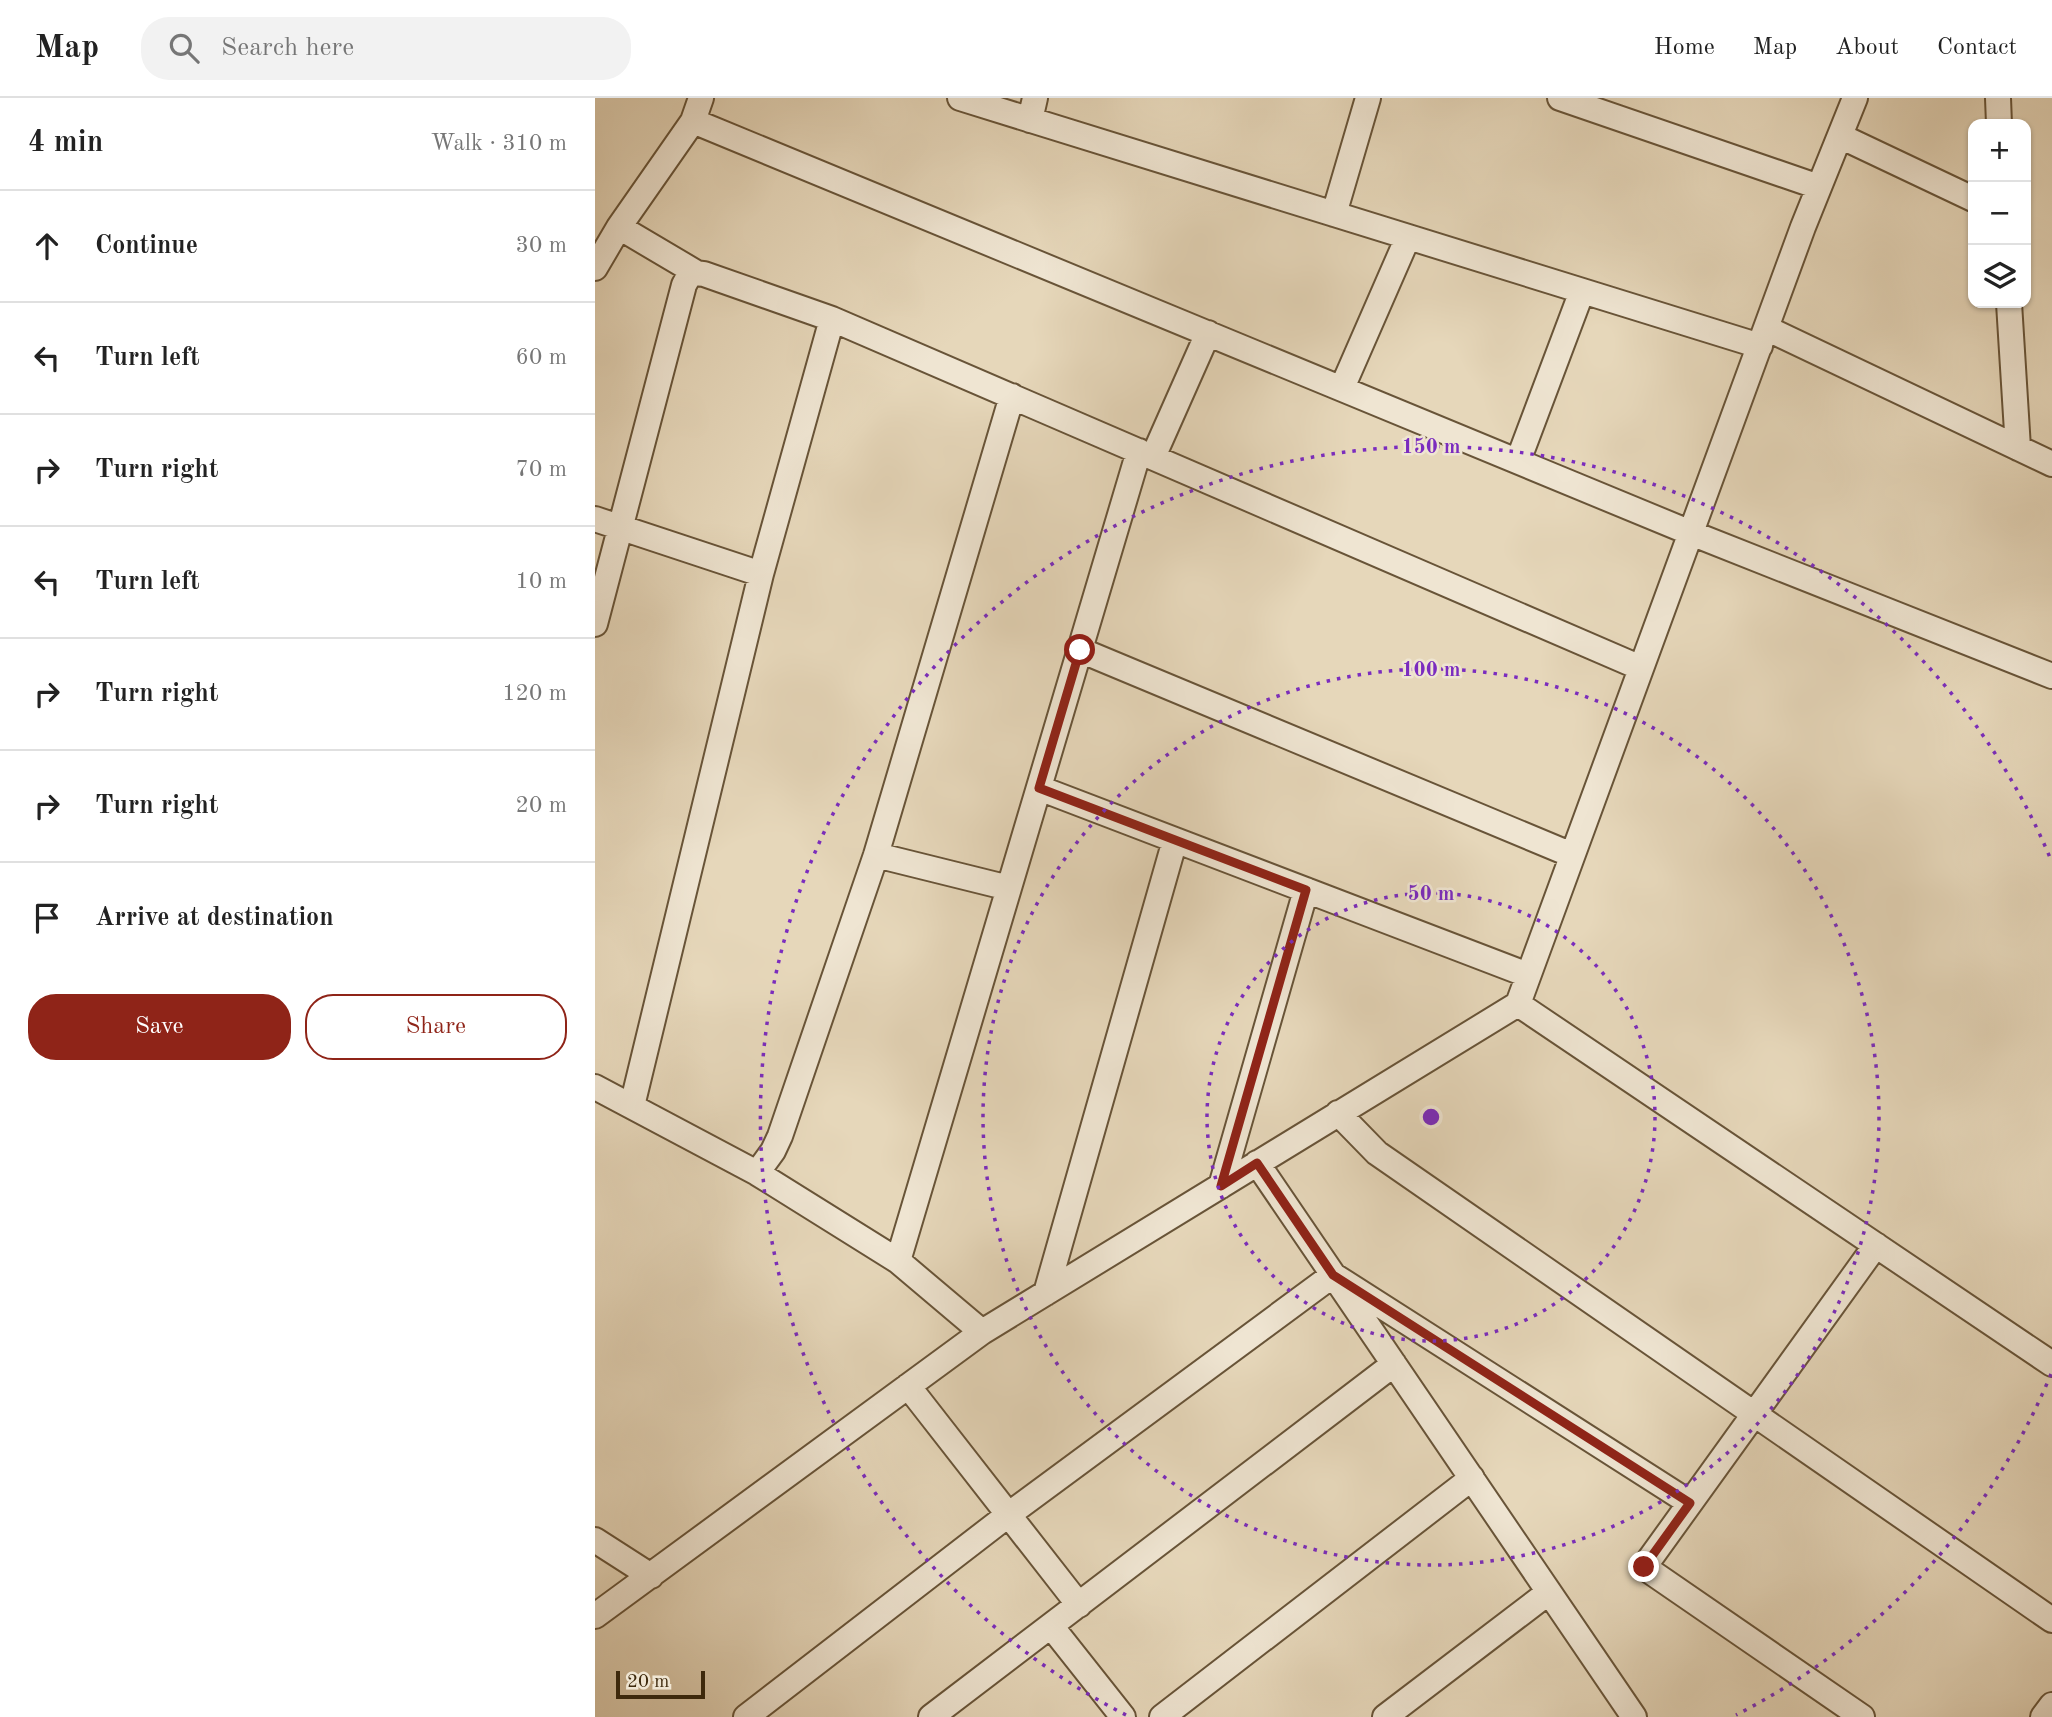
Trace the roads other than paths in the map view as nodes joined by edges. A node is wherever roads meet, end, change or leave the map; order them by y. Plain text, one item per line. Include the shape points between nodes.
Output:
1 (960, 98) edge
2 (1368, 98) edge
3 (1560, 98) edge
4 (1855, 98) edge
5 (1998, 98) edge
6 (697, 109) edge
7 (1032, 109) edge
8 (1999, 119) edge
9 (1840, 136) junction
10 (1819, 187) junction
11 (1968, 197) edge
12 (1333, 214) junction
13 (619, 227) junction
14 (1408, 237) junction
15 (595, 268) edge
16 (695, 272) junction
17 (1582, 291) junction
18 (2009, 308) edge
19 (832, 319) junction
20 (1208, 333) junction
21 (1763, 337) junction
22 (1342, 388) junction
23 (1012, 397) junction
24 (2018, 448) junction
25 (1146, 454) junction
26 (1518, 461) junction
27 (2052, 464) edge
28 (595, 519) edge
29 (622, 527) junction
30 (1691, 533) junction
31 (761, 574) junction
32 (595, 624) edge
33 (1080, 650) junction
34 (1641, 668) junction
35 (2052, 676) edge
36 (1039, 788) junction
37 (1175, 840) junction
38 (877, 855) junction
39 (1572, 855) junction
40 (1009, 888) junction
41 (1306, 890) junction
42 (1528, 975) junction
43 (1518, 1004) junction
44 (595, 1087) edge
45 (632, 1107) junction
46 (1338, 1113) junction
47 (1257, 1163) junction
48 (757, 1173) junction
49 (1221, 1186) junction
50 (1876, 1245) junction
51 (898, 1261) junction
52 (1333, 1275) junction
53 (1046, 1293) junction
54 (982, 1332) junction
55 (1394, 1364) junction
56 (2052, 1364) edge
57 (908, 1386) junction
58 (1755, 1413) junction
59 (1472, 1478) junction
60 (1690, 1503) junction
61 (1007, 1515) junction
62 (595, 1540) edge
63 (651, 1576) junction
64 (1549, 1592) junction
65 (1079, 1605) junction
66 (595, 1616) edge
67 (2052, 1620) edge
68 (1051, 1626) junction
69 (2052, 1705) edge
70 (1632, 1716) edge
71 (746, 1717) edge
72 (931, 1717) edge
73 (1123, 1717) edge
74 (1162, 1717) edge
75 (1385, 1717) edge
76 (1862, 1717) edge
77 (2043, 1717) edge

1 - 7 street
2 - 12 street
3 - 10 street
4 - 9 street
5 - 8 street
6 - 13 street
6 - 20 street
7 - 12 street
9 - 10 street
9 - 11 street
10 - 21 street
12 - 14 street
13 - 15 street
13 - 16 street
14 - 17 street
14 - 22 street
16 - 19 street
16 - 29 street via 684,285
17 - 21 street
17 - 26 street
18 - 24 street
19 - 23 street
19 - 31 street
20 - 22 street
20 - 25 street
21 - 24 street
21 - 30 street
22 - 26 street
23 - 25 street
23 - 38 street
24 - 27 street
25 - 33 street
25 - 34 street
26 - 30 street
28 - 29 street
29 - 31 street
29 - 32 street
30 - 34 street
30 - 35 street
31 - 45 street
33 - 36 street
33 - 39 street
34 - 39 street
36 - 37 street
36 - 40 street
37 - 41 street
37 - 53 street
38 - 40 street
38 - 48 street via 780,1136
39 - 42 street
40 - 51 street
41 - 42 street
41 - 49 street
42 - 43 street
43 - 46 street
43 - 50 street
44 - 45 street
45 - 48 street
46 - 47 street
46 - 58 street via 1377,1153
47 - 49 street
47 - 52 street
48 - 51 street
49 - 53 street
50 - 56 street
50 - 58 street
51 - 54 street
52 - 55 street
52 - 60 street
52 - 61 street
53 - 54 street
54 - 57 street
55 - 59 street
55 - 65 street
57 - 61 street
57 - 63 street
58 - 60 street
58 - 67 street
59 - 64 street
59 - 74 street
60 - 76 street via 1644,1567
61 - 65 street
61 - 71 street
62 - 63 street
63 - 66 street
64 - 70 street
64 - 75 street
65 - 68 street
68 - 72 street
68 - 73 street
69 - 77 street

